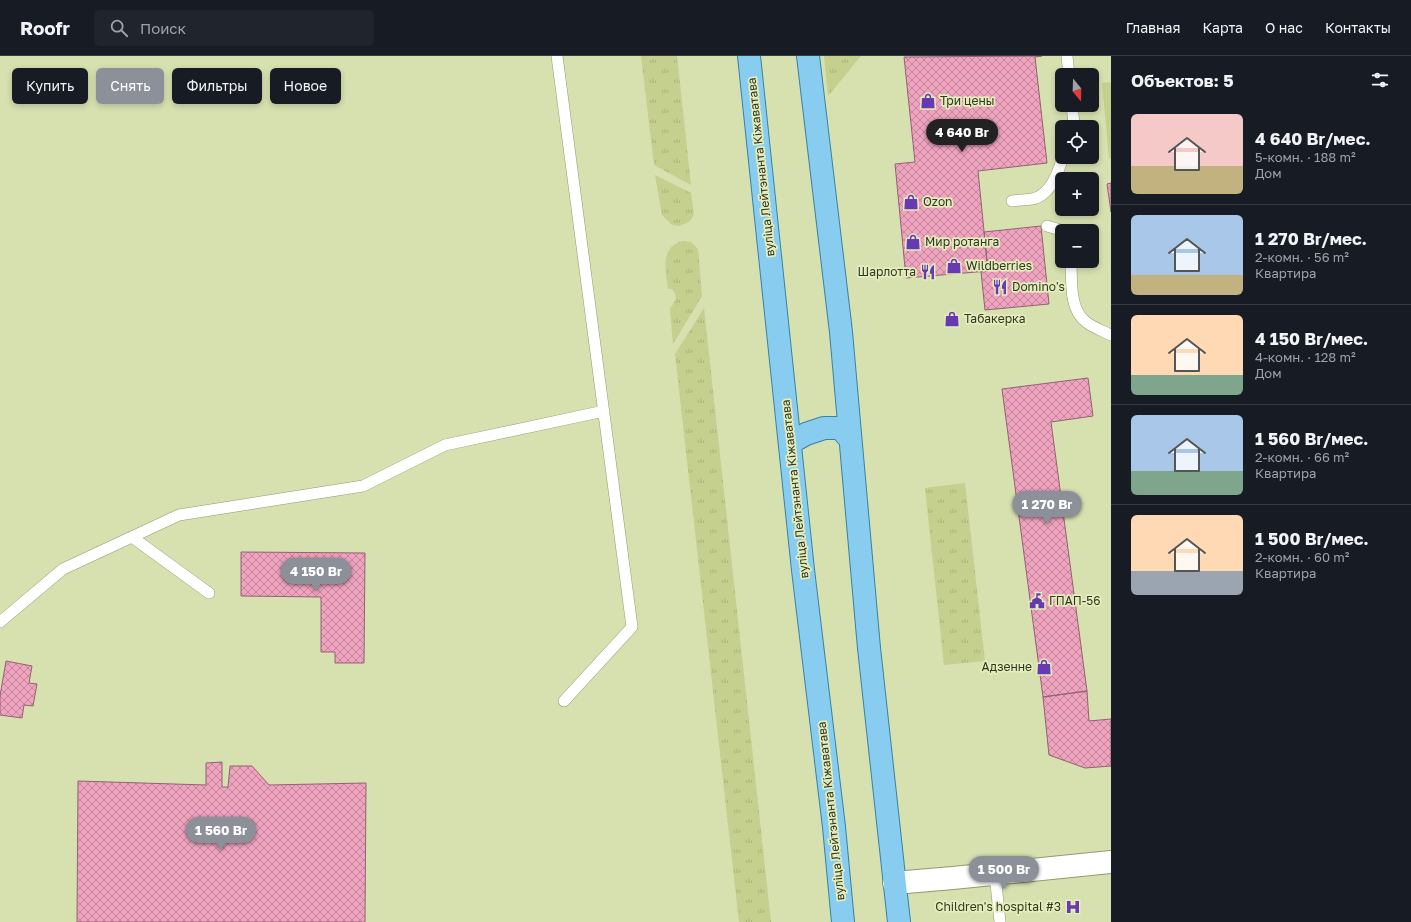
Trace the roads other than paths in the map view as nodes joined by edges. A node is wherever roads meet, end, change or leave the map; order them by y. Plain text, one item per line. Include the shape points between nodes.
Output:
1 (557, 56) edge
2 (749, 56) edge
3 (808, 56) edge
4 (1067, 56) edge
5 (1068, 68) edge
6 (1061, 164) edge
7 (1012, 201) dead end
8 (1047, 226) dead end
9 (1055, 228) edge
10 (1071, 268) edge
11 (1111, 335) edge
12 (604, 411) junction
13 (850, 439) junction
14 (790, 443) junction
15 (132, 537) junction
16 (209, 593) dead end
17 (0, 622) edge
18 (564, 701) dead end
19 (1111, 862) edge
20 (995, 874) junction
21 (894, 883) junction
22 (843, 922) edge
23 (898, 922) edge
24 (1000, 922) edge

1 - 12 lane
2 - 14 main road, вуліца Лейтэнанта Кіжаватава
3 - 13 main road via 841,332
4 - 5 lane
6 - 7 lane via 1044,194 1033,199
8 - 9 lane
10 - 11 lane via 1076,308 1085,322
12 - 15 lane via 445,445 363,486 179,515
12 - 18 lane via 632,627
13 - 14 main road via 840,428 824,428
13 - 21 main road
14 - 22 main road, вуліца Лейтэнанта Кіжаватава
15 - 16 lane
15 - 17 lane via 63,569
19 - 20 street
20 - 21 street
20 - 24 lane
21 - 23 main road

